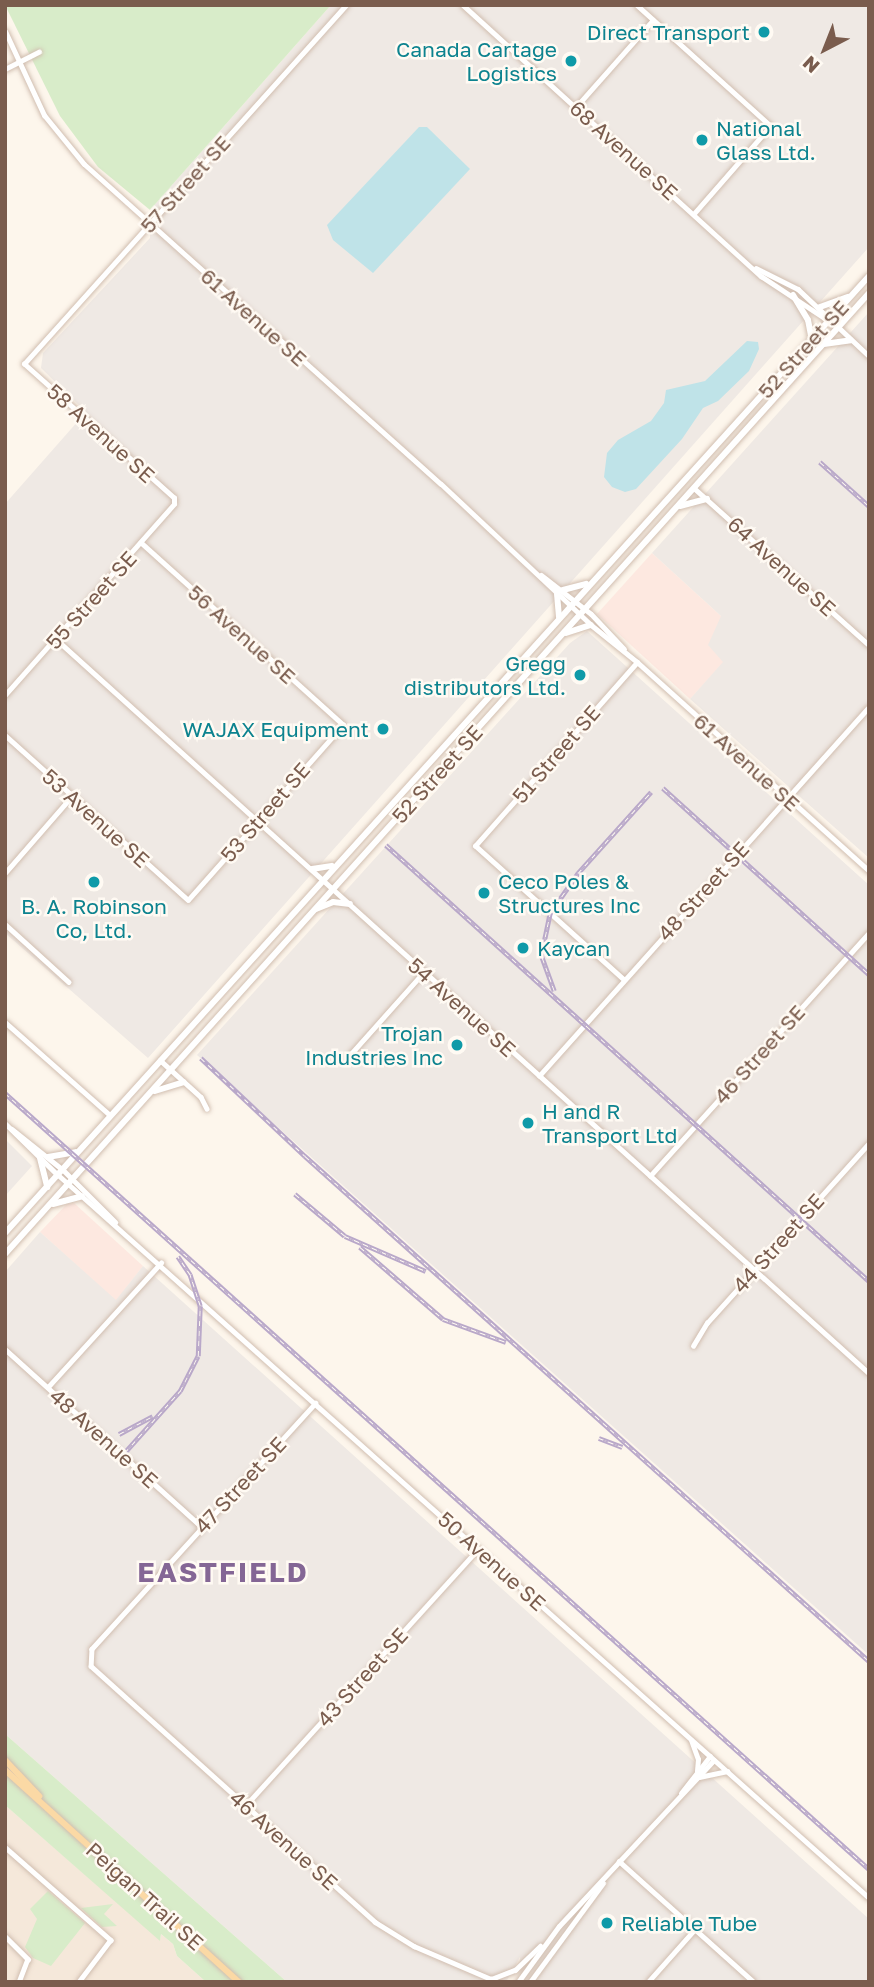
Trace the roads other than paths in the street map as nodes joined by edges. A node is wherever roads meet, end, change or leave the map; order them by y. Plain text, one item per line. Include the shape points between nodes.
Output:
1 (346, 5) edge
2 (463, 5) edge
3 (637, 5) edge
4 (653, 20) junction
5 (5, 32) edge
6 (39, 52) dead end
7 (19, 62) junction
8 (5, 69) edge
9 (576, 107) junction
10 (694, 213) junction
11 (149, 224) junction
12 (755, 268) junction
13 (869, 276) edge
14 (869, 293) edge
15 (793, 295) junction
16 (850, 297) junction
17 (820, 307) junction
18 (832, 317) junction
19 (827, 323) junction
20 (838, 327) junction
21 (812, 340) junction
22 (851, 340) junction
23 (823, 345) junction
24 (869, 356) edge
25 (24, 364) joint
26 (694, 488) junction
27 (707, 499) junction
28 (174, 504) joint
29 (678, 506) junction
30 (141, 543) junction
31 (591, 582) junction
32 (560, 592) junction
33 (572, 603) junction
34 (582, 612) junction
35 (559, 617) junction
36 (591, 625) junction
37 (564, 634) junction
38 (56, 639) junction
39 (869, 645) edge
40 (626, 652) junction
41 (637, 662) junction
42 (5, 695) edge
43 (869, 707) edge
44 (342, 725) joint
45 (5, 735) edge
46 (71, 797) junction
47 (788, 798) junction
48 (258, 820) junction
49 (337, 864) junction
50 (312, 869) junction
51 (869, 871) edge
52 (5, 873) edge
53 (323, 879) junction
54 (334, 888) junction
55 (188, 900) joint
56 (350, 904) junction
57 (315, 909) junction
58 (5, 924) edge
59 (869, 933) edge
60 (423, 973) junction
61 (624, 980) junction
62 (69, 982) dead end
63 (5, 1022) edge
64 (349, 1056) dead end
65 (160, 1060) junction
66 (170, 1070) junction
67 (538, 1076) junction
68 (184, 1082) junction
69 (150, 1093) junction
70 (207, 1108) dead end
71 (110, 1115) junction
72 (5, 1123) edge
73 (12, 1129) junction
74 (869, 1143) edge
75 (81, 1149) junction
76 (48, 1157) junction
77 (40, 1158) junction
78 (60, 1172) junction
79 (650, 1176) junction
80 (71, 1182) junction
81 (47, 1188) junction
82 (82, 1196) junction
83 (48, 1207) junction
84 (116, 1223) junction
85 (5, 1233) edge
86 (5, 1254) edge
87 (161, 1262) junction
88 (754, 1269) junction
89 (693, 1346) dead end
90 (5, 1349) edge
91 (869, 1373) edge
92 (48, 1387) junction
93 (316, 1402) junction
94 (202, 1527) junction
95 (478, 1548) junction
96 (91, 1666) joint
97 (689, 1737) junction
98 (712, 1758) junction
99 (5, 1760) edge
100 (5, 1770) edge
101 (727, 1771) junction
102 (698, 1774) junction
103 (245, 1805) junction
104 (51, 1811) junction
105 (5, 1847) edge
106 (619, 1861) junction
107 (869, 1898) edge
108 (695, 1929) junction
109 (5, 1936) edge
110 (548, 1940) junction
111 (532, 1980) edge
112 (494, 1981) edge
113 (19, 1982) edge
114 (79, 1982) edge
115 (239, 1982) edge
116 (518, 1982) edge
117 (648, 1982) edge
118 (754, 1982) edge

1 - 11 street, 57 Street SE
2 - 9 street, 68 Avenue SE
3 - 4 street
4 - 9 street
4 - 10 street via 771,126
5 - 7 street, 61 Avenue SE
6 - 7 street
7 - 8 street
7 - 11 street, 61 Avenue SE via 44,115 70,149
9 - 10 street, 68 Avenue SE
10 - 12 street, 68 Avenue SE
11 - 25 street, 57 Street SE
11 - 32 street, 61 Avenue SE
12 - 15 street, 68 Avenue SE
12 - 17 street, 68 Avenue SE via 784,280
13 - 16 main road, 52 Street SE
14 - 20 main road, 52 Street SE
15 - 19 street, 68 Avenue SE
15 - 21 main road via 808,320
16 - 17 main road
16 - 18 main road, 52 Street SE
17 - 18 street, 68 Avenue SE
18 - 19 main road, 52 Street SE
18 - 20 street, 68 Avenue SE
19 - 20 street, 68 Avenue SE
19 - 21 main road, 52 Street SE
20 - 22 street, 68 Avenue SE
20 - 23 main road, 52 Street SE
21 - 31 main road, 52 Street SE
22 - 23 main road
22 - 24 street, 68 Avenue SE
23 - 26 main road, 52 Street SE
25 - 28 street, 58 Avenue SE via 174,498
26 - 27 street, 64 Avenue SE
26 - 29 main road, 52 Street SE
27 - 29 main road
27 - 39 street, 64 Avenue SE
28 - 30 street, 55 Street SE
29 - 34 main road, 52 Street SE
30 - 38 street, 55 Street SE
30 - 44 street, 56 Avenue SE
31 - 32 main road
31 - 33 main road, 52 Street SE
32 - 33 street, 61 Avenue SE
32 - 35 main road
33 - 34 street, 61 Avenue SE
33 - 35 main road, 52 Street SE
34 - 36 street, 61 Avenue SE
34 - 37 main road, 52 Street SE
34 - 40 street, 61 Avenue SE
35 - 49 main road, 52 Street SE
36 - 37 main road
36 - 40 street, 61 Avenue SE
37 - 54 main road, 52 Street SE
38 - 42 street, 55 Street SE
38 - 48 street, 54 Avenue SE
40 - 41 street, 61 Avenue SE
41 - 47 street, 61 Avenue SE
41 - 61 street, 51 Street SE via 475,846
43 - 47 street, 48 Street SE
44 - 48 street, 53 Street SE
45 - 46 street, 53 Avenue SE
46 - 52 street
46 - 55 street, 53 Avenue SE
47 - 51 street, 61 Avenue SE
47 - 61 street, 48 Street SE
48 - 50 street, 54 Avenue SE
48 - 55 street, 53 Street SE
49 - 50 main road
49 - 53 main road, 52 Street SE
50 - 53 street, 54 Avenue SE
53 - 54 street, 54 Avenue SE
53 - 65 main road, 52 Street SE
54 - 56 street, 54 Avenue SE
54 - 57 main road, 52 Street SE
56 - 57 main road via 333,902
56 - 60 street, 54 Avenue SE
57 - 66 main road, 52 Street SE
58 - 62 street
59 - 79 street, 46 Street SE
60 - 64 street
60 - 67 street, 54 Avenue SE
61 - 67 street, 48 Street SE
63 - 71 street
65 - 66 street
65 - 71 main road, 52 Street SE
66 - 68 street
66 - 69 main road, 52 Street SE
67 - 79 street, 54 Avenue SE
68 - 69 main road via 172,1082
68 - 70 street
69 - 80 main road, 52 Street SE
71 - 75 main road, 52 Street SE
72 - 73 street, 50 Avenue SE
73 - 76 street, 50 Avenue SE
73 - 77 street, 50 Avenue SE
74 - 88 street, 44 Street SE
75 - 76 main road via 61,1158
75 - 78 main road, 52 Street SE
76 - 78 street, 50 Avenue SE
77 - 78 street, 50 Avenue SE
77 - 81 main road
78 - 80 street, 50 Avenue SE
78 - 81 main road, 52 Street SE
79 - 88 street, 54 Avenue SE
80 - 82 street, 50 Avenue SE
80 - 83 main road, 52 Street SE
80 - 84 street, 50 Avenue SE
81 - 85 main road, 52 Street SE
82 - 83 main road
82 - 84 street, 50 Avenue SE
83 - 86 main road, 52 Street SE
84 - 87 street, 50 Avenue SE
87 - 92 street
87 - 93 street, 50 Avenue SE
88 - 89 street, 44 Street SE
88 - 91 street, 54 Avenue SE
90 - 92 street, 48 Avenue SE
92 - 94 street, 48 Avenue SE
93 - 94 street, 47 Street SE
93 - 95 street, 50 Avenue SE
94 - 96 street, 47 Street SE via 92,1649
95 - 97 street, 50 Avenue SE
95 - 103 street, 43 Street SE
96 - 103 street, 46 Avenue SE
97 - 98 street, 50 Avenue SE
97 - 102 street via 698,1759
98 - 101 street, 50 Avenue SE
98 - 102 street
99 - 104 main road, Peigan Trail SE
100 - 104 main road, Peigan Trail SE
101 - 102 street
101 - 107 street, 50 Avenue SE
102 - 106 street
103 - 112 street, 46 Avenue SE via 375,1922 414,1946
104 - 115 main road, Peigan Trail SE
105 - 114 street via 111,1940
106 - 108 street
106 - 110 street
106 - 111 street
108 - 117 street
108 - 118 street
109 - 113 street via 28,1959
110 - 112 street via 515,1970
110 - 116 street

